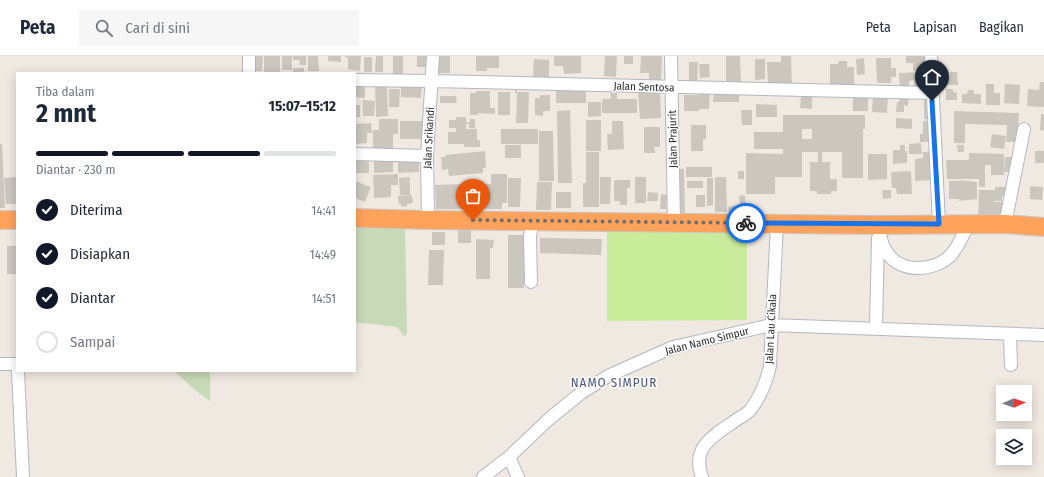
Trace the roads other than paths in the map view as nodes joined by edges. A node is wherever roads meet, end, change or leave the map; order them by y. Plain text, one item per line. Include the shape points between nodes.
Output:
1 (249, 56) edge
2 (433, 56) edge
3 (671, 56) edge
4 (931, 56) edge
5 (249, 72) edge
6 (356, 80) edge
7 (432, 81) junction
8 (671, 87) junction
9 (933, 93) junction
10 (1024, 129) dead end
11 (356, 154) edge
12 (426, 156) junction
13 (356, 218) edge
14 (0, 220) edge
15 (16, 220) edge
16 (428, 220) junction
17 (533, 221) junction
18 (674, 223) junction
19 (777, 223) junction
20 (939, 224) junction
21 (1005, 224) junction
22 (968, 225) junction
23 (1044, 227) edge
24 (879, 228) junction
25 (531, 282) dead end
26 (771, 325) junction
27 (876, 328) junction
28 (1010, 334) junction
29 (1044, 335) edge
30 (0, 364) edge
31 (16, 364) edge
32 (1011, 365) dead end
33 (18, 372) edge
34 (509, 457) junction
35 (24, 477) edge
36 (483, 477) edge
37 (518, 477) edge
38 (702, 477) edge

1 - 5 street
2 - 7 street, Jalan Srikandi
3 - 8 street, Jalan Prajurit
4 - 9 street
6 - 7 street, Jalan Sentosa
7 - 8 street, Jalan Sentosa
7 - 12 street, Jalan Srikandi
8 - 9 street, Jalan Sentosa
8 - 18 street, Jalan Prajurit
9 - 20 street
10 - 21 street
11 - 12 street
12 - 16 street, Jalan Srikandi
13 - 16 highway
14 - 15 highway
16 - 17 highway
17 - 18 highway
17 - 25 street via 530,236
18 - 19 highway
19 - 24 highway
19 - 26 street, Jalan Lau Cikala
20 - 22 highway
20 - 24 highway
21 - 22 highway
21 - 23 highway
22 - 24 street via 955,249 946,259 928,267 915,268 903,266 890,256
24 - 27 street
26 - 27 street, Jalan Namo Simpur
26 - 34 street, Jalan Namo Simpur via 673,348 608,376 549,418
26 - 38 street, Jalan Lau Cikala via 768,376 751,409 718,432 704,447 699,458
27 - 28 street, Jalan Namo Simpur
28 - 29 street, Jalan Namo Simpur
28 - 32 street
30 - 31 street
33 - 35 street
34 - 36 street, Jalan Namo Simpur
34 - 37 street

